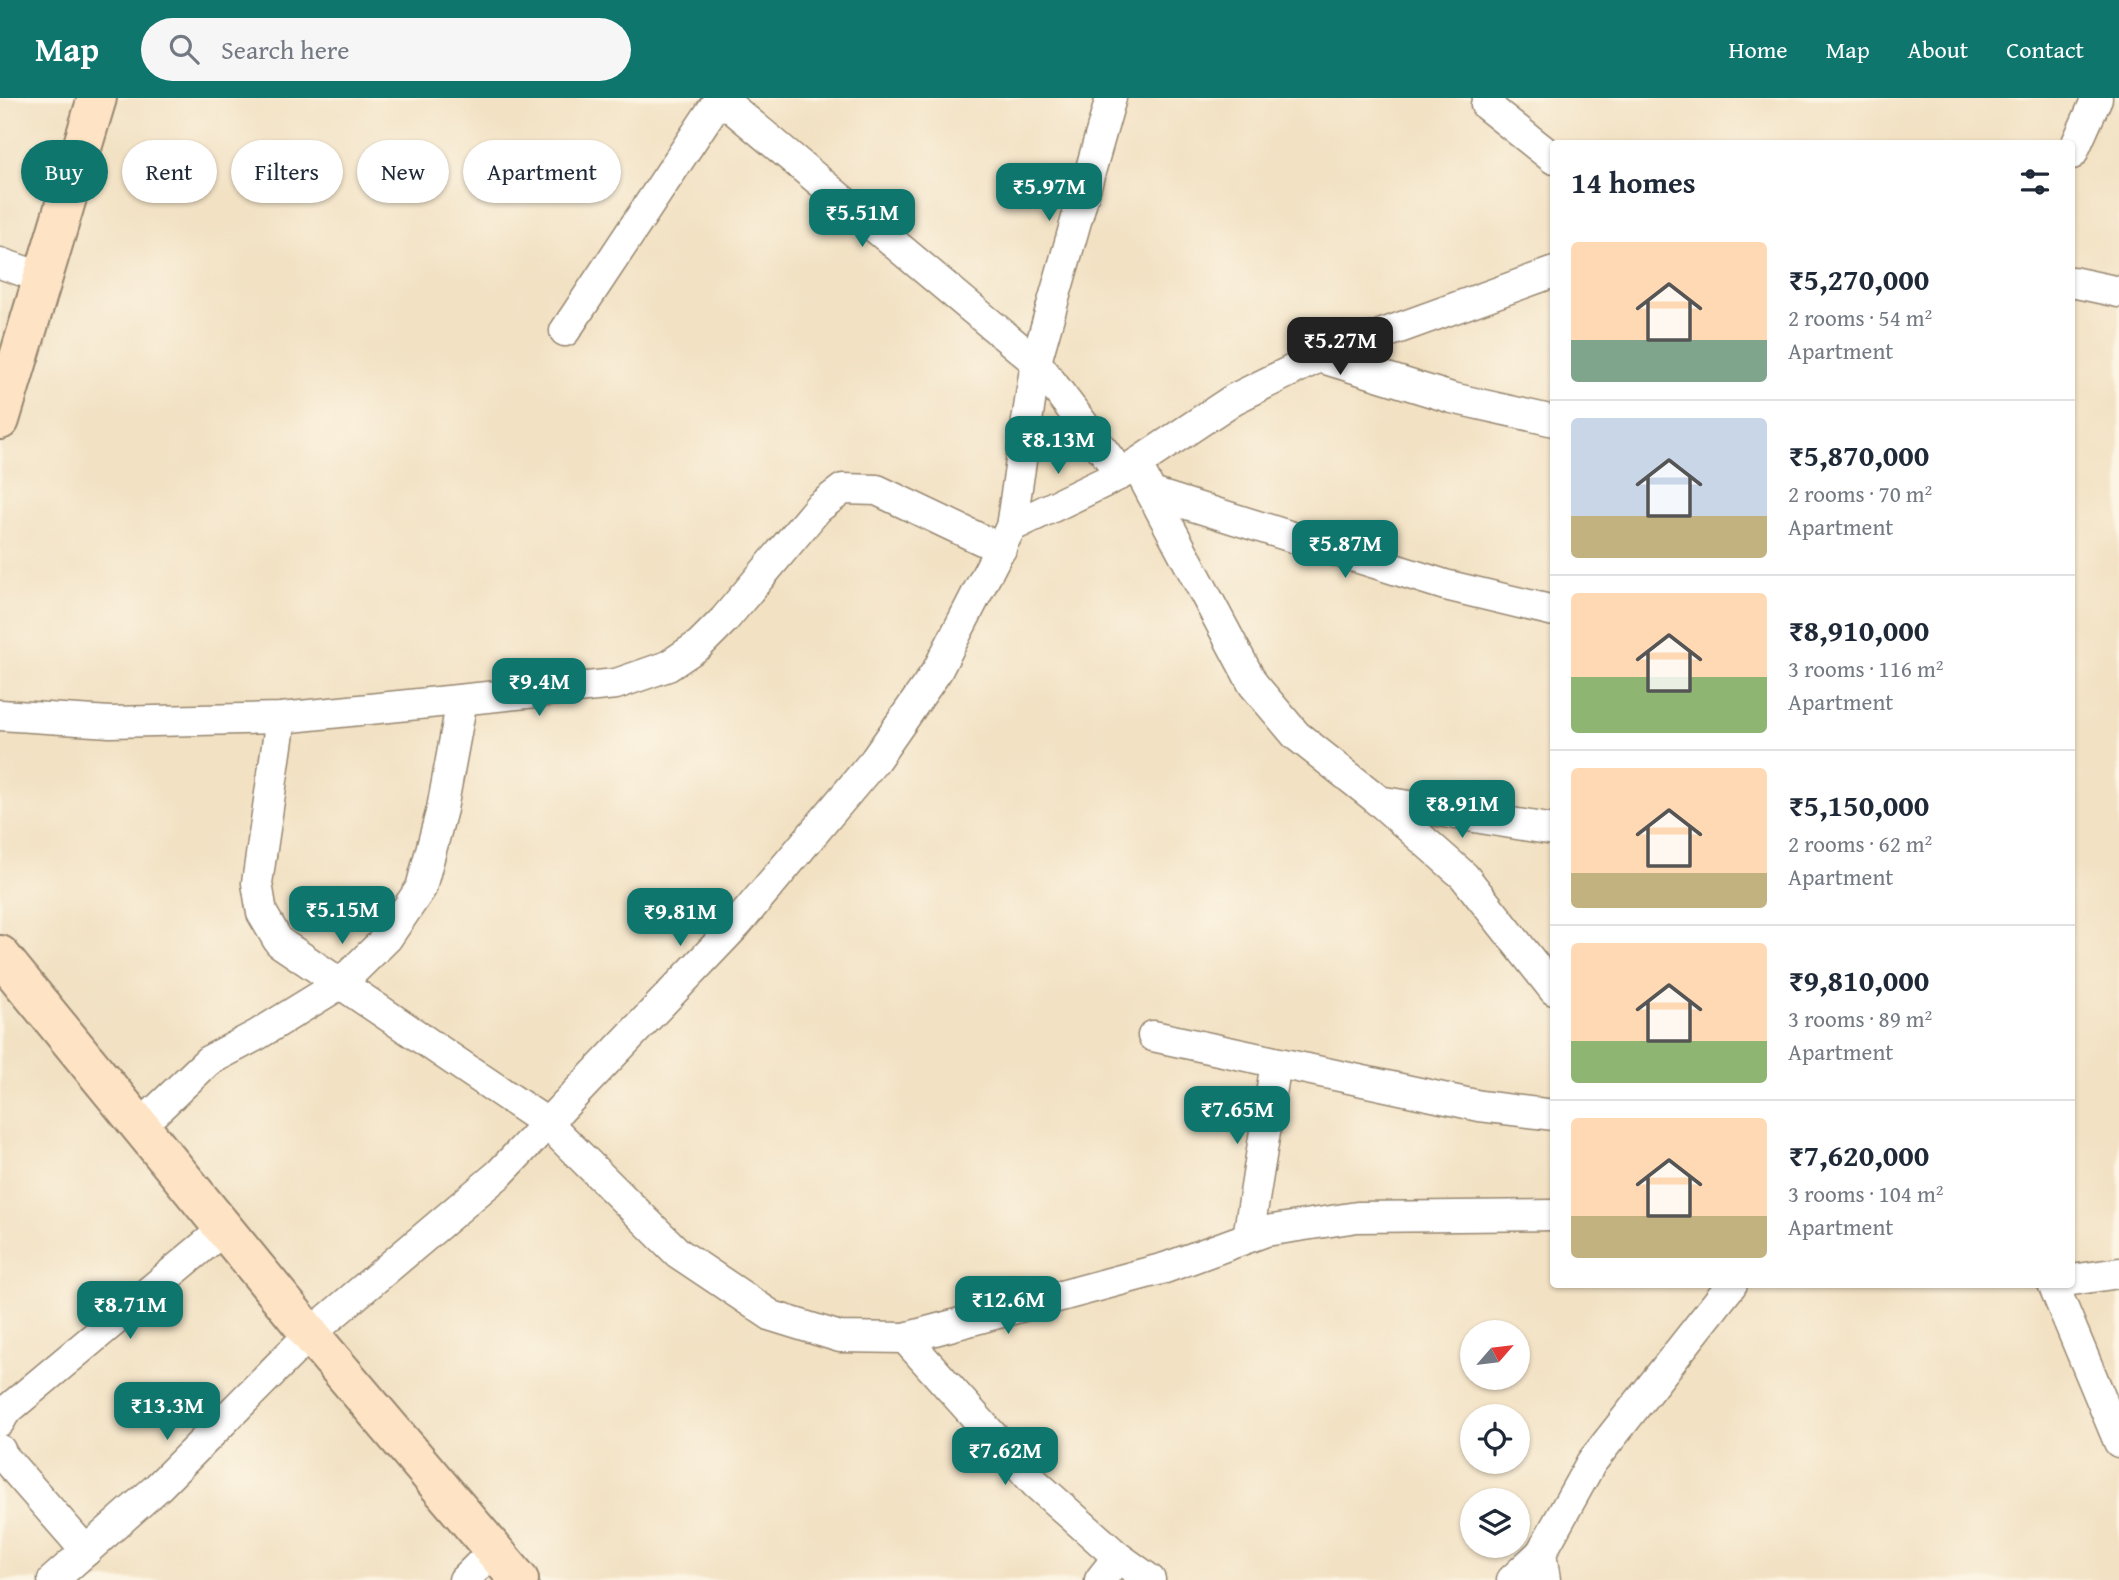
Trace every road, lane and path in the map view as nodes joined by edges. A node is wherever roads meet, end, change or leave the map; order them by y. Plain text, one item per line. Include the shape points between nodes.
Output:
1 (97, 98) edge
2 (720, 98) edge
3 (1111, 98) edge
4 (1490, 98) edge
5 (2097, 98) edge
6 (2075, 147) edge
7 (1550, 156) edge
8 (0, 263) edge
9 (1550, 273) edge
10 (43, 278) junction
11 (2075, 283) edge
12 (2119, 292) edge
13 (565, 331) dead end
14 (1319, 358) junction
15 (1036, 362) junction
16 (0, 420) edge
17 (1550, 420) edge
18 (1128, 469) junction
19 (1152, 493) junction
20 (1006, 538) junction
21 (1550, 610) edge
22 (462, 700) junction
23 (0, 715) edge
24 (281, 718) junction
25 (1378, 800) junction
26 (1550, 829) edge
27 (0, 955) edge
28 (340, 984) junction
29 (1550, 985) edge
30 (1153, 1036) dead end
31 (1276, 1063) junction
32 (1550, 1115) edge
33 (548, 1124) junction
34 (140, 1126) junction
35 (1550, 1215) edge
36 (224, 1229) junction
37 (1248, 1237) junction
38 (2119, 1273) edge
39 (2075, 1280) edge
40 (1729, 1288) edge
41 (2055, 1288) edge
42 (310, 1334) junction
43 (905, 1338) junction
44 (0, 1421) edge
45 (2119, 1443) edge
46 (0, 1450) edge
47 (494, 1550) junction
48 (86, 1551) junction
49 (1543, 1567) edge
50 (1109, 1569) edge
51 (62, 1577) edge
52 (464, 1580) edge
53 (519, 1580) edge
54 (1150, 1580) edge
55 (1512, 1580) edge

1 - 10 street
2 - 13 street
2 - 15 street
3 - 15 street
4 - 7 street via 1486,105
5 - 6 street
8 - 10 street
9 - 14 street
10 - 16 street
11 - 12 street
14 - 17 street via 1452,398
14 - 18 street via 1234,399
15 - 18 street
15 - 20 street
18 - 19 street
18 - 20 street
19 - 21 street via 1445,584
19 - 25 street via 1253,684 1296,735
20 - 22 street via 877,490 843,489 818,508 724,620 668,666 616,684
20 - 33 street via 936,671 875,760 737,924
22 - 24 street
22 - 28 street via 442,809 421,888 387,938
23 - 24 street via 110,722
24 - 28 street via 257,883 262,913 279,942
25 - 26 street
25 - 29 street via 1464,876
27 - 34 street
28 - 33 street
28 - 34 street via 208,1061
30 - 31 street
31 - 32 street via 1480,1107
31 - 37 street
33 - 42 street via 499,1174
33 - 43 street via 678,1253 772,1316 840,1337
34 - 36 street
35 - 37 street via 1357,1217
36 - 42 street
36 - 44 street via 5,1412
37 - 43 street via 1165,1268
38 - 39 street
40 - 49 street via 1591,1463
41 - 45 street
42 - 47 street
42 - 48 street via 158,1488
43 - 50 street
46 - 48 street
47 - 52 street
47 - 53 street
48 - 51 street
49 - 55 street
50 - 54 street

